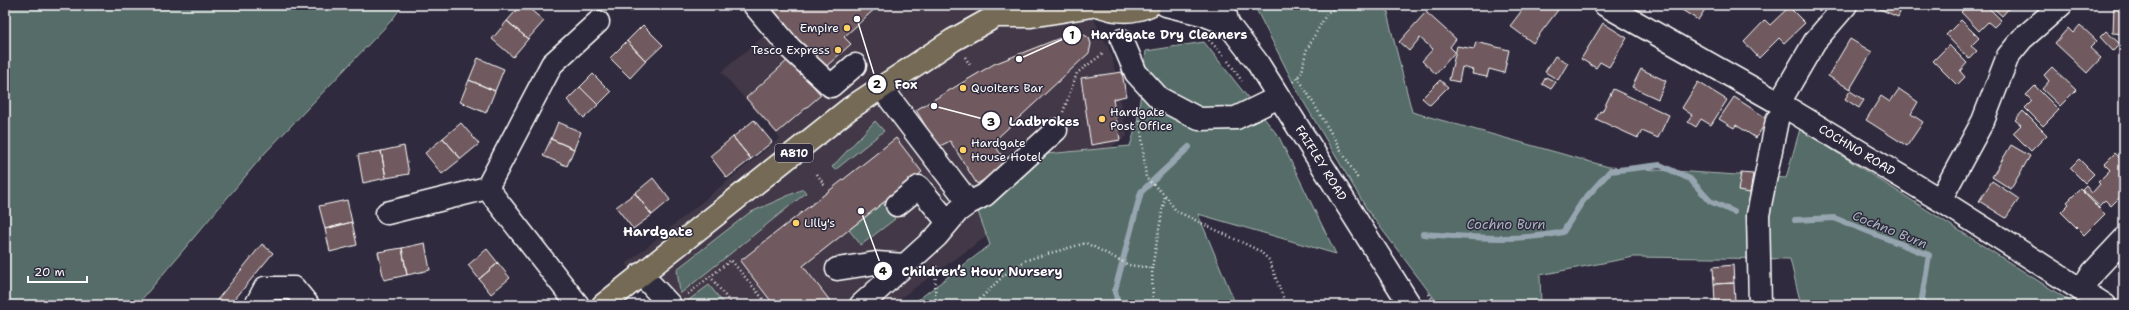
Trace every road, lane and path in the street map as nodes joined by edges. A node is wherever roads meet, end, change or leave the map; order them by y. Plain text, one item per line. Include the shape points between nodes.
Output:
1 (754, 5) edge
2 (1098, 5) edge
3 (1150, 5) edge
4 (1166, 5) edge
5 (1340, 5) edge
6 (1605, 5) edge
7 (1846, 5) edge
8 (2061, 5) edge
9 (1001, 11) edge
10 (1226, 15) edge
11 (598, 22) dead end
12 (1122, 40) joint
13 (962, 53) dead end
14 (855, 65) dead end
15 (970, 65) dead end
16 (1298, 77) junction
17 (831, 86) junction
18 (881, 87) junction
19 (1279, 97) junction
20 (1139, 104) dead end
21 (848, 109) junction
22 (1778, 112) junction
23 (1056, 130) joint
24 (817, 174) dead end
25 (1358, 180) dead end
26 (825, 186) dead end
27 (487, 188) junction
28 (1166, 196) junction
29 (1940, 200) junction
30 (969, 203) junction
31 (897, 205) dead end
32 (387, 213) dead end
33 (942, 228) junction
34 (2124, 239) edge
35 (905, 265) junction
36 (1152, 268) junction
37 (837, 269) dead end
38 (641, 274) junction
39 (710, 276) junction
40 (2081, 290) junction
41 (1428, 292) dead end
42 (678, 300) edge
43 (256, 305) edge
44 (308, 305) edge
45 (578, 305) edge
46 (603, 305) edge
47 (732, 305) edge
48 (768, 305) edge
49 (862, 305) edge
50 (937, 305) edge
51 (974, 305) edge
52 (1153, 305) edge
53 (1286, 305) edge
54 (1410, 305) edge
55 (1436, 305) edge
56 (1760, 305) edge
57 (2105, 305) edge

1 - 17 street via 790,48
2 - 3 main road, A810 via 1118,11 1131,11
2 - 9 main road, A810 via 1031,16
4 - 10 street, FAIFLEY ROAD via 1202,14
5 - 16 path via 1327,13 1306,51 1302,72
6 - 22 street, COCHNO ROAD
7 - 22 street via 1819,36
8 - 29 street via 2022,39 2008,56 1983,121
9 - 18 main road, A810
10 - 19 street, FAIFLEY ROAD
11 - 27 street via 552,64
12 - 19 street via 1136,73 1159,98 1199,119 1236,118
12 - 23 path via 1077,73
13 - 15 path
14 - 17 street
16 - 19 path
16 - 25 path
17 - 21 street
18 - 21 main road, A810
18 - 30 street
19 - 54 street, FAIFLEY ROAD
20 - 28 path via 1146,178
21 - 38 main road, A810
22 - 29 street, COCHNO ROAD
22 - 56 street via 1758,215
23 - 30 street via 985,195
24 - 26 path
27 - 32 street
27 - 45 street
28 - 36 path
28 - 53 path via 1176,211 1260,250 1269,260
29 - 40 street, COCHNO ROAD
30 - 33 street
31 - 33 street via 920,187
33 - 35 street
33 - 50 path via 935,296
34 - 40 street via 2093,272
35 - 37 street via 876,263
35 - 49 street
36 - 51 path via 1129,265 1086,243 1026,260 1004,274
36 - 52 path
38 - 42 street
38 - 46 main road, A810
39 - 42 path
39 - 47 path
39 - 48 path via 731,260
40 - 57 street, COCHNO ROAD
41 - 55 path
43 - 44 street via 265,288 294,288

